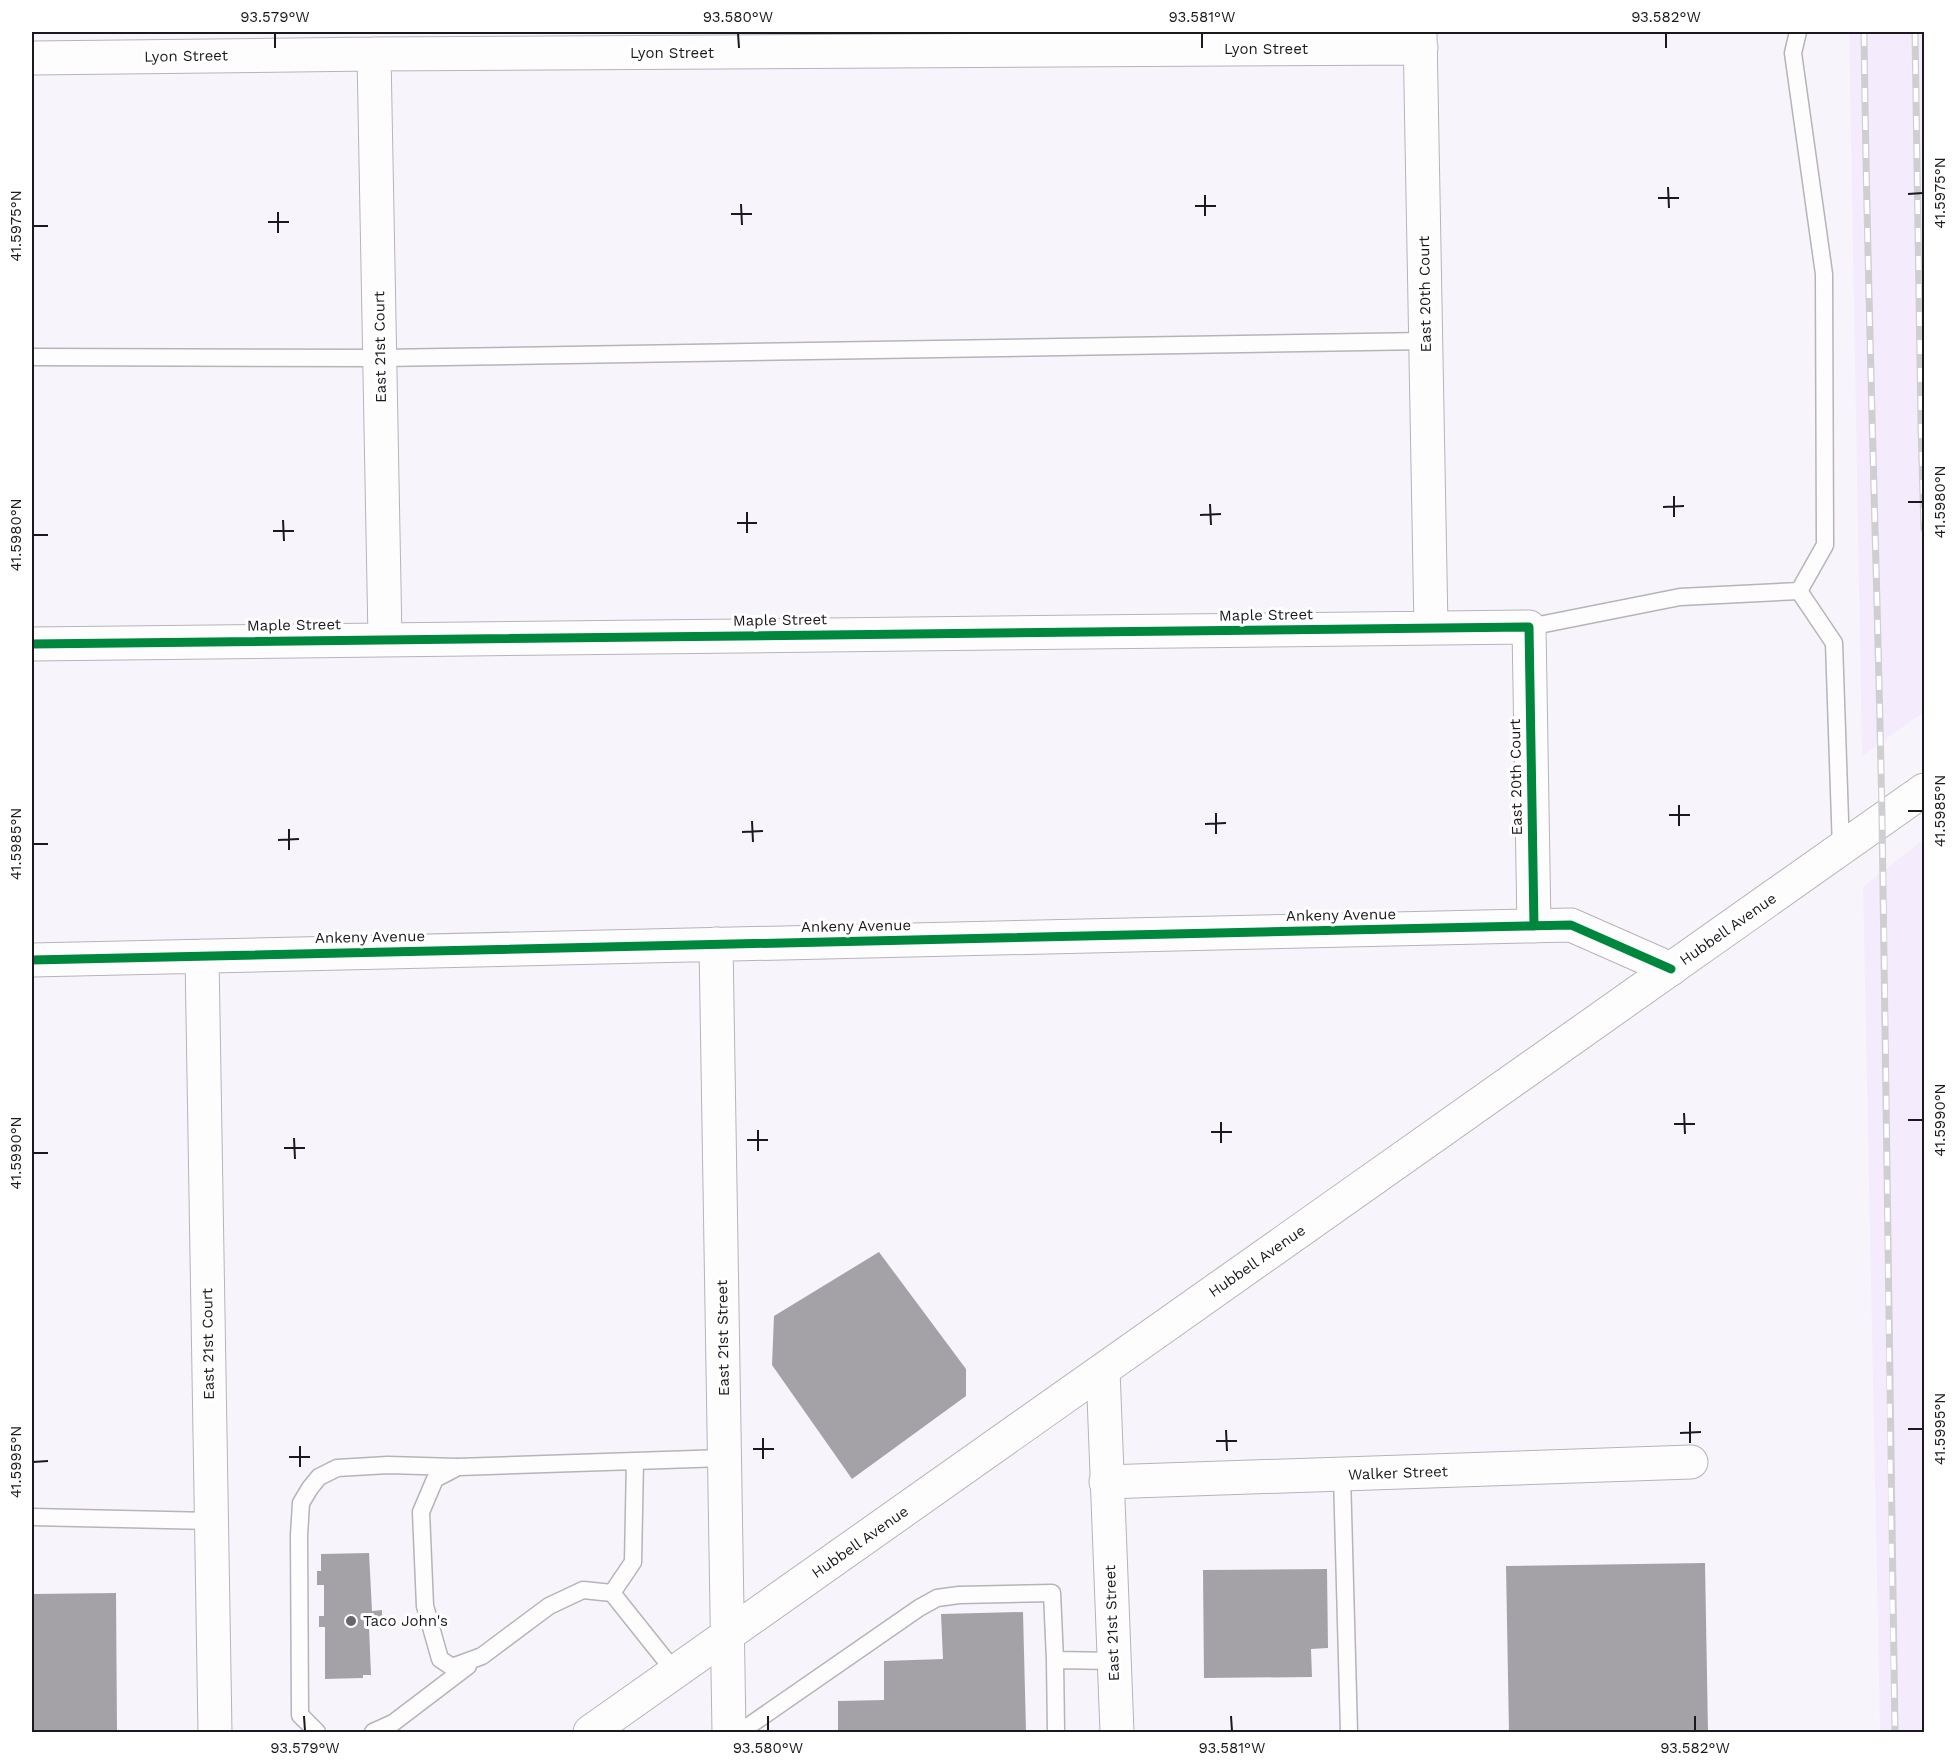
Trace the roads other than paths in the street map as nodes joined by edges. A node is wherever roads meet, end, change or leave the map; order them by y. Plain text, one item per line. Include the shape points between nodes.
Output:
1 (1798, 32) edge
2 (1420, 40) edge
3 (374, 54) junction
4 (32, 58) edge
5 (1426, 341) junction
6 (32, 357) edge
7 (380, 358) junction
8 (1799, 591) junction
9 (1528, 627) junction
10 (1431, 628) junction
11 (385, 639) junction
12 (32, 644) edge
13 (1924, 790) edge
14 (1841, 849) junction
15 (1534, 926) junction
16 (716, 944) junction
17 (202, 956) junction
18 (32, 960) edge
19 (1671, 969) junction
20 (1103, 1370) junction
21 (724, 1458) junction
22 (634, 1461) junction
23 (1690, 1462) dead end
24 (458, 1467) junction
25 (1342, 1474) junction
26 (1106, 1482) junction
27 (32, 1517) edge
28 (211, 1521) junction
29 (612, 1593) junction
30 (728, 1635) junction
31 (482, 1656) junction
32 (1055, 1660) junction
33 (1114, 1661) junction
34 (675, 1672) junction
35 (215, 1732) edge
36 (317, 1732) edge
37 (373, 1732) edge
38 (590, 1732) edge
39 (729, 1732) edge
40 (740, 1732) edge
41 (1056, 1732) edge
42 (1117, 1732) edge
43 (1349, 1732) edge

1 - 8 lane via 1793,53 1824,274 1825,545
2 - 3 street, Lyon Street
2 - 5 street, East 20th Court
3 - 4 street, Lyon Street
3 - 7 street, East 21st Court
5 - 7 lane
5 - 10 street, East 20th Court
6 - 7 lane
7 - 11 street, East 21st Court
8 - 9 lane via 1680,597
8 - 14 lane via 1834,643
9 - 10 street, Maple Street
9 - 15 street, East 20th Court
10 - 11 street, Maple Street
11 - 12 street, Maple Street
13 - 14 street, Hubbell Avenue
14 - 19 street, Hubbell Avenue
15 - 16 street, Ankeny Avenue
15 - 19 street, Ankeny Avenue via 1571,925
16 - 17 street, Ankeny Avenue
16 - 21 street, East 21st Street
17 - 18 street, Ankeny Avenue
17 - 28 street, East 21st Court
19 - 20 street, Hubbell Avenue
20 - 26 street, East 21st Street
20 - 30 street, Hubbell Avenue
21 - 22 lane
21 - 30 street, East 21st Street
22 - 24 lane
22 - 29 lane via 633,1562
23 - 25 street, Walker Street
24 - 31 lane via 435,1479 421,1512 425,1606 441,1659 452,1667
24 - 36 lane via 337,1468 319,1477 302,1503 300,1715
25 - 26 street, Walker Street
25 - 43 lane
26 - 33 street, East 21st Street
27 - 28 lane
28 - 35 street, East 21st Court
29 - 31 lane via 583,1590 549,1606
29 - 34 lane
30 - 34 street, Hubbell Avenue
30 - 39 street, East 21st Street
31 - 37 lane via 393,1723
32 - 33 lane
32 - 40 lane via 1052,1593 937,1598
32 - 41 lane
33 - 42 street, East 21st Street
34 - 38 street, Hubbell Avenue

